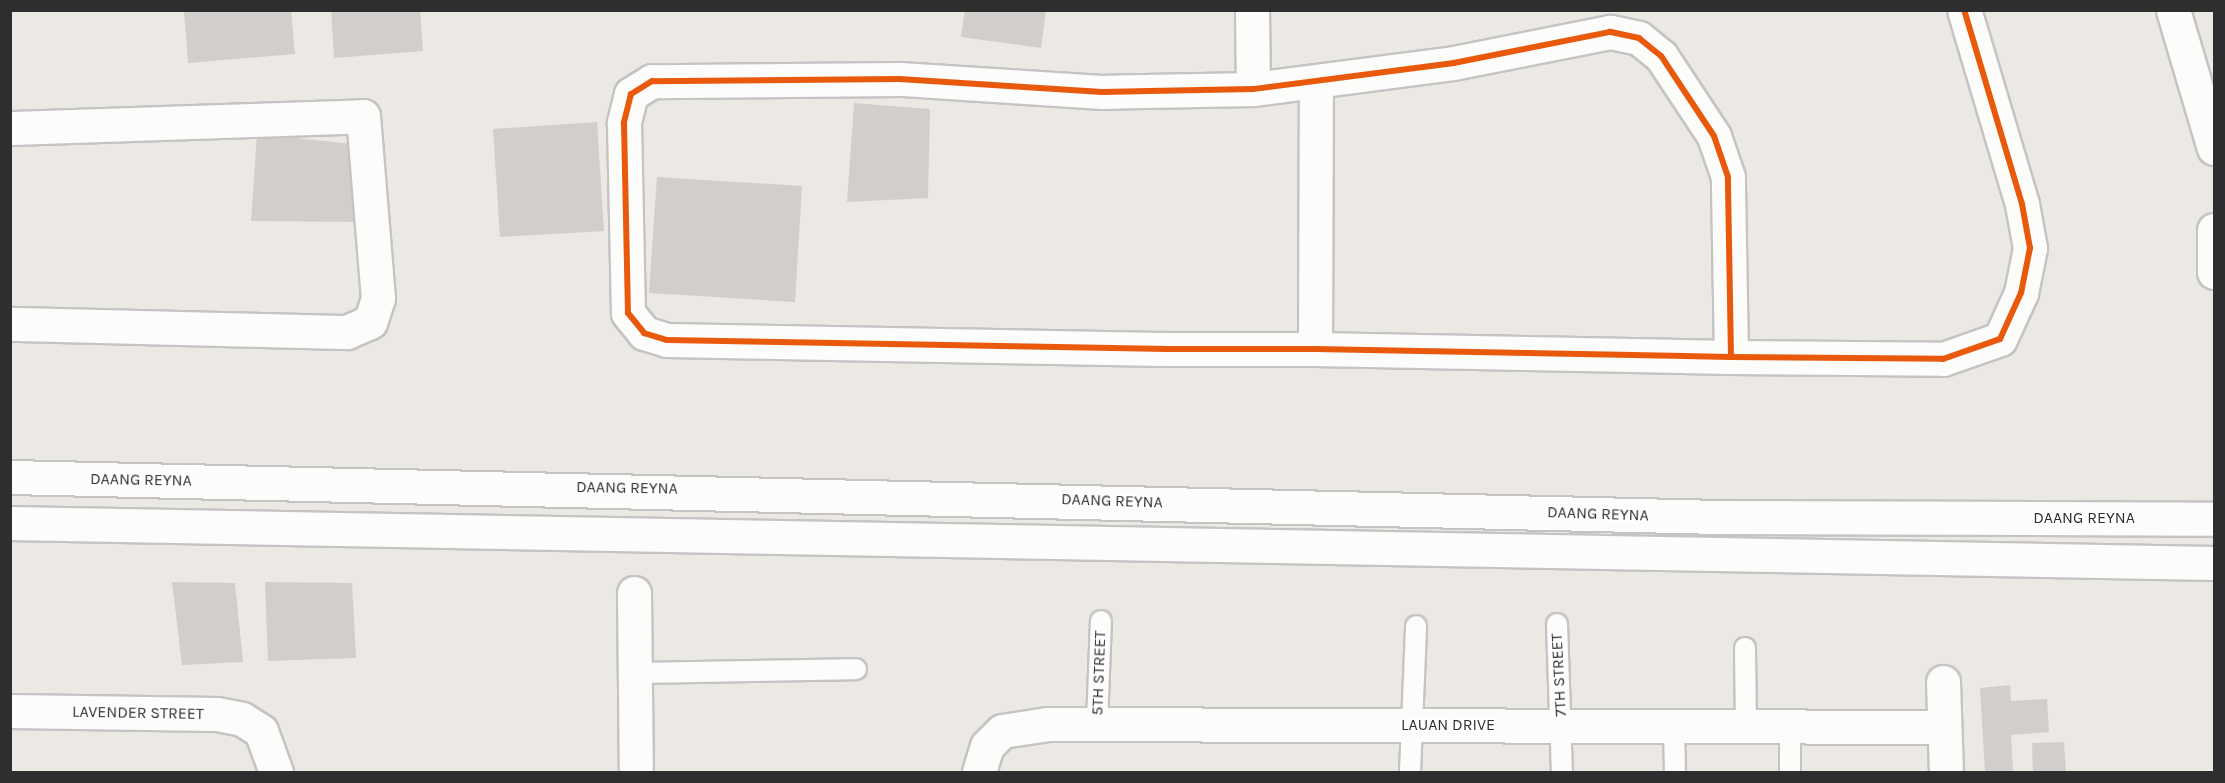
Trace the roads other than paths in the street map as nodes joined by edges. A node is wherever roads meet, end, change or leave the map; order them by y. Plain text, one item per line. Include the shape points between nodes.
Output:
1 (1252, 10) edge
2 (1964, 10) edge
3 (2173, 10) edge
4 (1316, 84) junction
5 (1253, 89) junction
6 (10, 128) edge
7 (2214, 147) edge
8 (2214, 230) edge
9 (2214, 272) edge
10 (10, 324) edge
11 (1315, 349) junction
12 (1731, 357) junction
13 (10, 477) edge
14 (615, 488) junction
15 (2214, 519) edge
16 (10, 523) edge
17 (615, 534) junction
18 (2214, 563) edge
19 (634, 593) dead end
20 (1101, 621) dead end
21 (1557, 624) dead end
22 (1416, 626) dead end
23 (1745, 648) dead end
24 (856, 669) dead end
25 (634, 673) junction
26 (1942, 682) dead end
27 (10, 711) edge
28 (1097, 724) junction
29 (1414, 725) junction
30 (1562, 726) junction
31 (1674, 726) junction
32 (1746, 726) junction
33 (1790, 726) junction
34 (1944, 727) junction
35 (276, 772) edge
36 (636, 772) edge
37 (980, 772) edge
38 (1410, 772) edge
39 (1562, 772) edge
40 (1675, 772) edge
41 (1790, 772) edge
42 (1946, 772) edge

1 - 5 street
2 - 12 street via 2022,204 2030,248 2021,293 2000,339 1943,359
3 - 7 street
4 - 5 street
4 - 11 street
4 - 12 street via 1591,35 1639,38 1661,56 1714,136 1728,177
5 - 11 street via 1102,92 899,80 652,81 631,93 624,123 628,313 644,333 667,340
6 - 10 street via 363,116 378,298 370,322 347,332
8 - 9 street
11 - 12 street
13 - 14 street, DAANG REYNA
14 - 15 street, DAANG REYNA via 1725,517
14 - 17 street
16 - 17 street
17 - 18 street
19 - 25 street
20 - 28 lane, 5TH STREET
21 - 30 lane, 7TH STREET
22 - 29 lane
23 - 32 lane
24 - 25 lane
25 - 36 street
26 - 34 street
27 - 35 street, LAVENDER STREET via 217,714 261,731
28 - 29 street, LAUAN DRIVE
28 - 37 street, LAUAN DRIVE via 1002,731 987,746
29 - 30 street, LAUAN DRIVE
29 - 38 lane
30 - 31 street, LAUAN DRIVE
30 - 39 lane, 7TH STREET
31 - 32 street, LAUAN DRIVE
31 - 40 lane
32 - 33 street, LAUAN DRIVE
33 - 34 street, LAUAN DRIVE
33 - 41 lane
34 - 42 street

